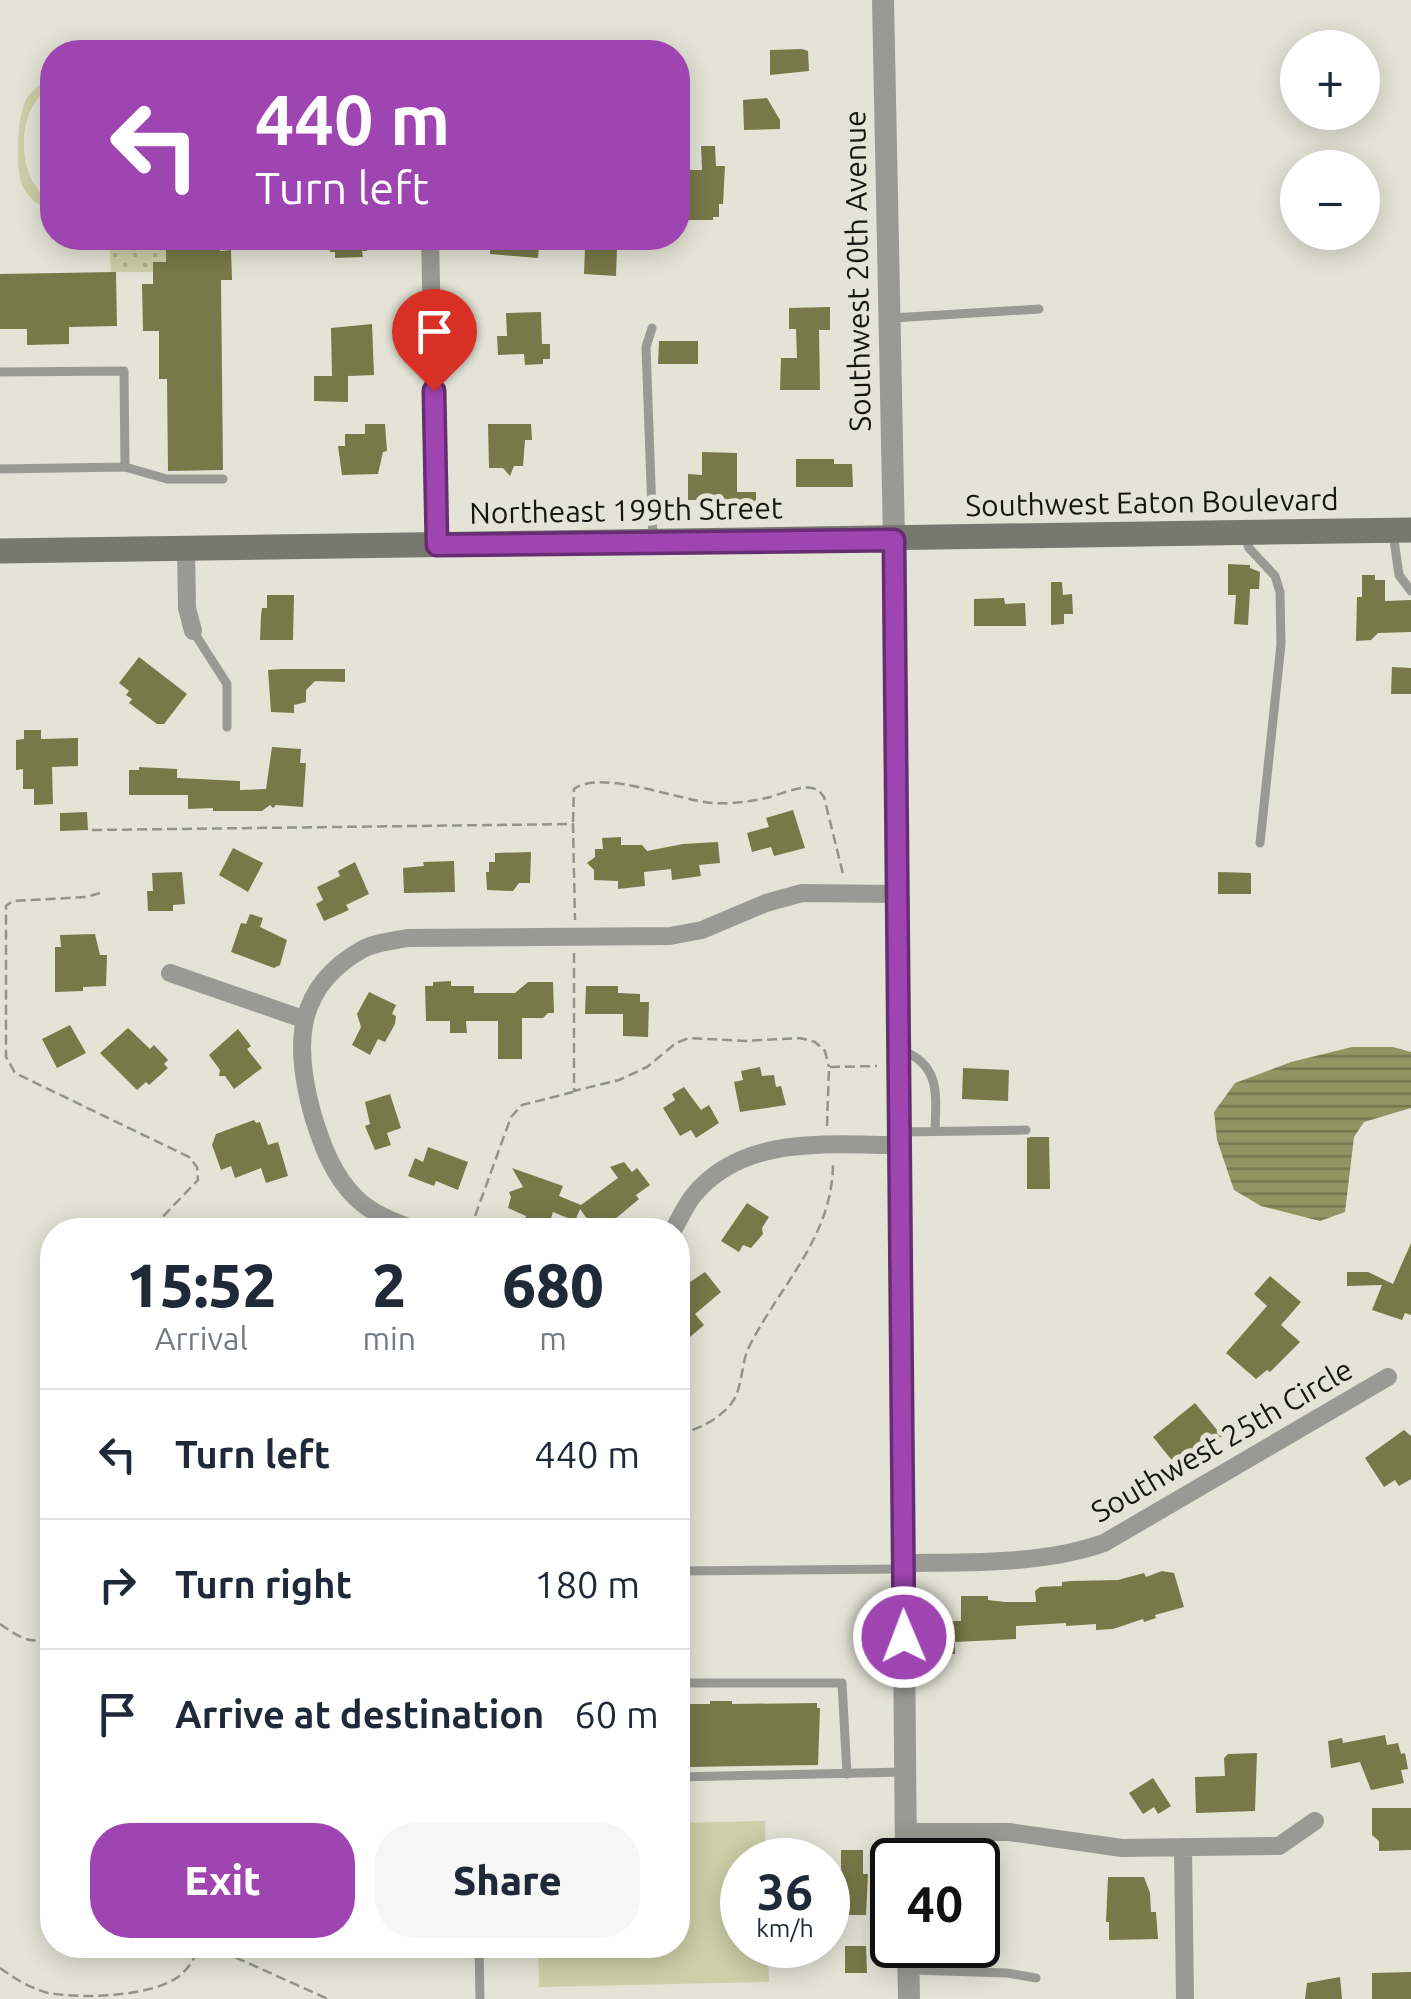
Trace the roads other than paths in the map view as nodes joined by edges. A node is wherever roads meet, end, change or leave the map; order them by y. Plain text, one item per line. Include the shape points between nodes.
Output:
1 (883, 0) edge
2 (430, 250) edge
3 (1039, 309) dead end
4 (889, 318) junction
5 (652, 328) dead end
6 (0, 372) edge
7 (125, 467) junction
8 (0, 468) edge
9 (224, 479) dead end
10 (1402, 530) edge
11 (1244, 533) junction
12 (894, 540) junction
13 (654, 543) junction
14 (437, 545) junction
15 (186, 549) junction
16 (0, 552) edge
17 (1411, 591) edge
18 (192, 632) joint
19 (227, 727) dead end
20 (1260, 843) dead end
21 (896, 894) junction
22 (170, 972) dead end
23 (303, 1019) junction
24 (898, 1057) junction
25 (1026, 1130) dead end
26 (935, 1131) junction
27 (899, 1138) junction
28 (383, 1218) edge
29 (680, 1218) edge
30 (1388, 1377) dead end
31 (903, 1566) junction
32 (690, 1571) edge
33 (690, 1684) edge
34 (905, 1772) junction
35 (846, 1774) junction
36 (690, 1777) edge
37 (1314, 1822) dead end
38 (906, 1832) junction
39 (906, 1838) edge
40 (1183, 1847) junction
41 (479, 1958) edge
42 (908, 1970) joint
43 (1036, 1978) dead end
44 (480, 1999) edge
45 (909, 1999) edge
46 (1186, 1999) edge

1 - 4 street, Southwest 20th Avenue
2 - 14 street
3 - 4 lane
4 - 12 street, Southwest 20th Avenue
5 - 13 lane via 646,347
6 - 7 lane via 124,370
7 - 8 lane
7 - 9 lane via 166,478
10 - 11 main road, Southwest Eaton Boulevard
10 - 17 lane via 1399,575
11 - 12 main road, Southwest Eaton Boulevard
11 - 20 lane via 1280,592 1281,644
12 - 13 main road, Northeast 199th Street
12 - 21 street, Southwest 20th Avenue
13 - 14 main road, Northeast 199th Street
14 - 15 main road, Northeast 199th Street
15 - 16 main road, Northeast 199th Street
15 - 18 street
18 - 19 lane via 227,684
21 - 23 street via 802,892 670,936 408,938 365,947 316,990
21 - 24 street, Southwest 20th Avenue
22 - 23 street
23 - 28 street via 299,1051 332,1167
24 - 26 lane via 921,1058 928,1069 936,1089
24 - 27 street, Southwest 20th Avenue
25 - 26 lane
26 - 27 lane
27 - 29 street via 760,1151 721,1170
27 - 31 street, Southwest 20th Avenue
30 - 31 street, Southwest 25th Circle via 1104,1543 1015,1559
31 - 32 lane
31 - 34 street, Southwest 20th Avenue
33 - 35 lane via 842,1683
34 - 35 lane
34 - 38 street, Southwest 20th Avenue
35 - 36 lane
37 - 40 street via 1279,1846
38 - 39 street, Southwest 20th Avenue
38 - 40 street via 1008,1832 1099,1847
40 - 46 street
41 - 44 lane
42 - 43 lane
42 - 45 street

